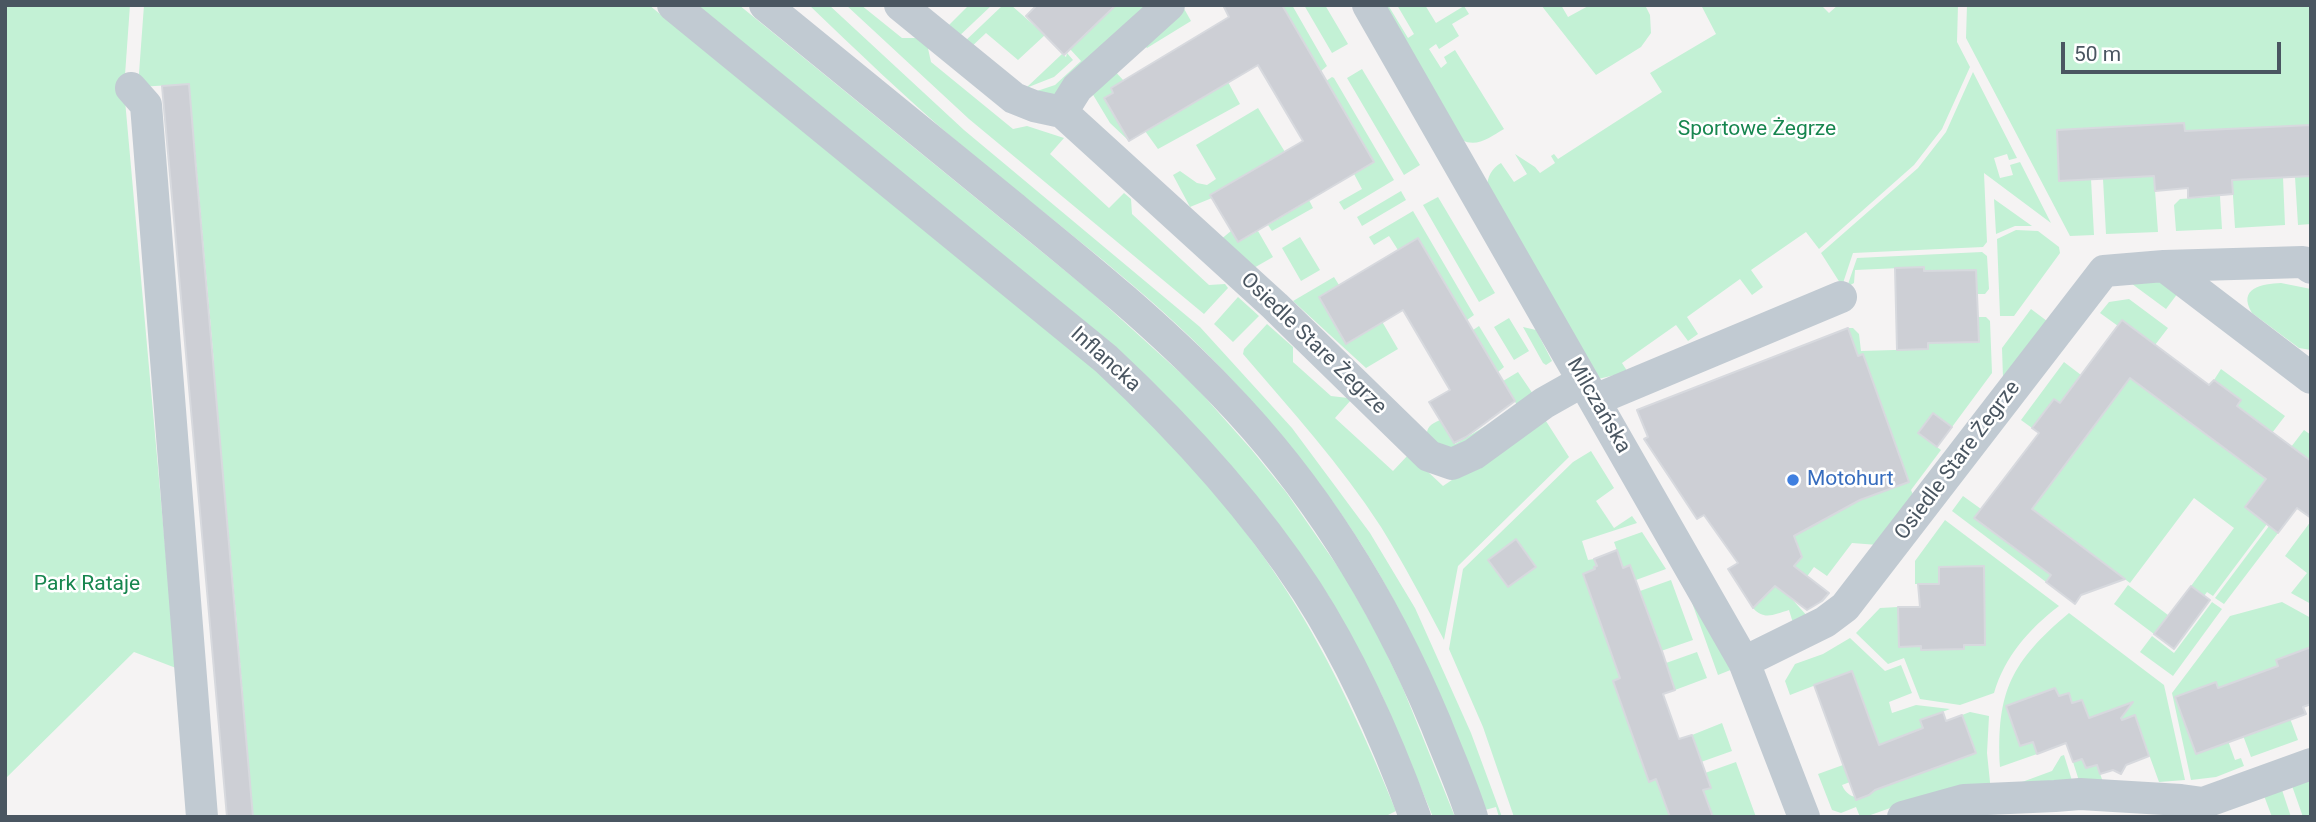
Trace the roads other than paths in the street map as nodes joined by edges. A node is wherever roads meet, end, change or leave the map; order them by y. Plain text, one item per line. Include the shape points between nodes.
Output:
1 (673, 5) edge
2 (765, 5) edge
3 (900, 5) edge
4 (1169, 5) edge
5 (1368, 5) edge
6 (131, 88) dead end
7 (1062, 112) junction
8 (2164, 266) junction
9 (2311, 268) edge
10 (1841, 297) dead end
11 (2311, 378) edge
12 (1589, 390) junction
13 (1744, 662) junction
14 (2311, 764) edge
15 (2192, 810) edge
16 (202, 817) edge
17 (1415, 817) edge
18 (1472, 817) edge
19 (1804, 817) edge
20 (1903, 817) edge

1 - 17 street, Inflancka via 1106,359 1197,449 1309,593 1365,697
2 - 18 street via 1115,290 1225,395 1314,502 1385,614 1421,688
3 - 7 street, Osiedle Stare Żegrze via 1014,97
4 - 7 street via 1077,88
5 - 12 street, Milczańska
6 - 16 street via 146,105
7 - 12 street, Osiedle Stare Żegrze via 1275,306 1429,456 1452,464 1475,454 1545,403
8 - 9 street, Osiedle Stare Żegrze via 2303,262
8 - 11 street
8 - 13 street, Osiedle Stare Żegrze via 2104,271 1845,607 1825,622
10 - 12 street, Osiedle Stare Żegrze
12 - 13 street, Milczańska
13 - 19 street, Milczańska
14 - 15 street
15 - 20 street via 2080,794 1964,800

